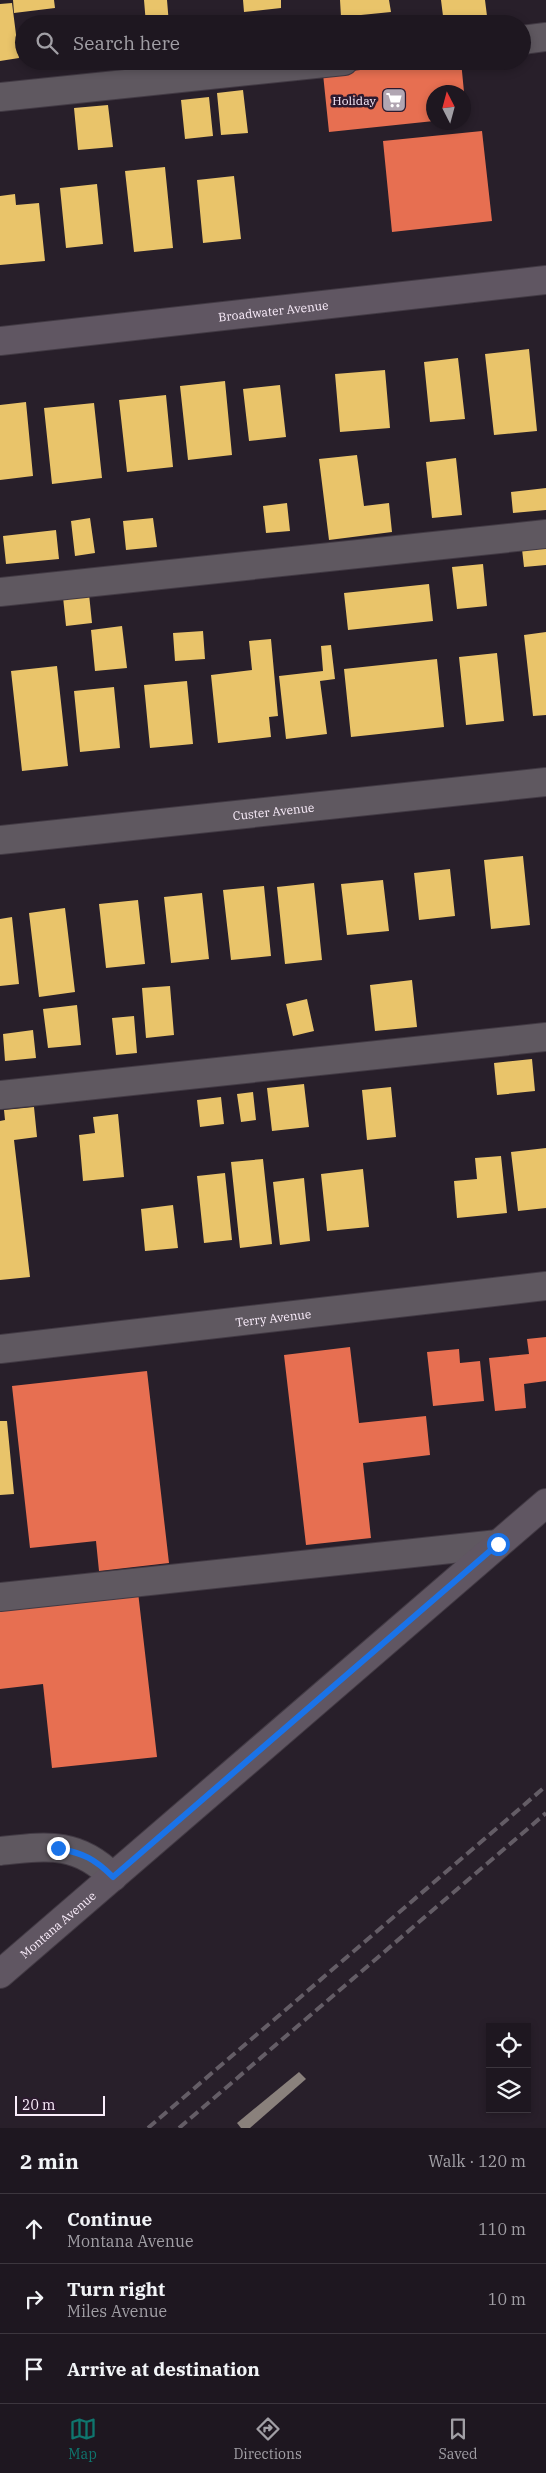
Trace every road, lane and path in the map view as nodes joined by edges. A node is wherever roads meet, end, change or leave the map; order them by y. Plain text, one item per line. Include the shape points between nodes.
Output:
1 (546, 37) edge
2 (531, 39) edge
3 (258, 70) edge
4 (0, 97) edge
5 (546, 280) edge
6 (0, 341) edge
7 (546, 534) edge
8 (0, 592) edge
9 (546, 782) edge
10 (0, 840) edge
11 (546, 1037) edge
12 (0, 1095) edge
13 (546, 1286) edge
14 (0, 1349) edge
15 (546, 1503) edge
16 (498, 1544) junction
17 (0, 1597) edge
18 (0, 1851) edge
19 (113, 1877) junction
20 (0, 1974) edge

1 - 2 street
3 - 4 street
5 - 6 main road, Broadwater Avenue
7 - 8 street
9 - 10 street, Custer Avenue
11 - 12 street
13 - 14 street, Terry Avenue
15 - 16 main road, Montana Avenue
16 - 17 street
16 - 19 main road, Montana Avenue
18 - 19 street via 58,1848 84,1854
19 - 20 main road, Montana Avenue

